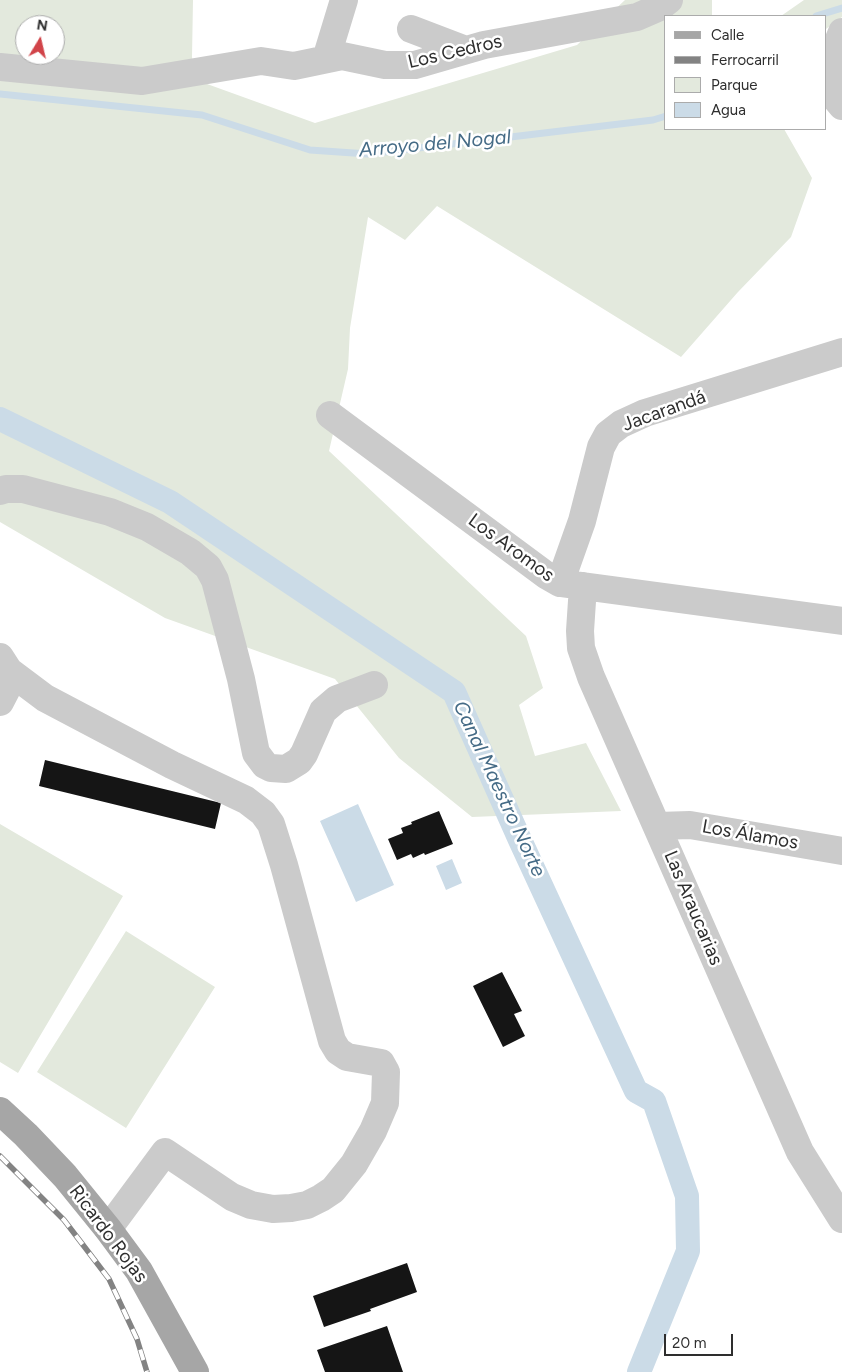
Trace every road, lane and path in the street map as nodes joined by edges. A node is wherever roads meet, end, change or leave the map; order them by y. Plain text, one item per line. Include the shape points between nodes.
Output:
1 (344, 0) edge
2 (669, 0) edge
3 (411, 28) dead end
4 (842, 32) edge
5 (466, 50) junction
6 (326, 59) junction
7 (0, 67) edge
8 (842, 106) edge
9 (842, 352) edge
10 (330, 415) dead end
11 (0, 491) edge
12 (572, 584) junction
13 (842, 621) edge
14 (7, 666) edge
15 (374, 685) dead end
16 (0, 702) edge
17 (658, 826) junction
18 (842, 851) edge
19 (0, 1112) edge
20 (842, 1219) edge
21 (108, 1229) junction
22 (195, 1372) edge

1 - 6 street
2 - 5 street, Los Cedros via 637,17
3 - 5 street
4 - 8 street via 829,64 829,81
5 - 6 street, Los Cedros via 415,65 385,65 342,56
6 - 7 street, Los Cedros via 294,66 261,61 142,81
9 - 12 street, Jacarandá via 645,413 608,434 601,446 582,521
10 - 12 street, Los Aromos via 546,575
11 - 15 street via 23,489 110,512 147,527 190,552 208,567 215,580 234,652 256,753 265,765 278,769 293,766 304,754 323,711 337,699
12 - 13 street, Los Aromos
12 - 17 street, Las Araucarias via 581,648 591,678
14 - 16 street
14 - 21 street via 45,698 246,800 263,813 271,824 284,865 332,1041 347,1057 381,1063 386,1072 385,1104 373,1131 354,1164 333,1190 321,1198 291,1208 251,1205 232,1197 165,1152
17 - 18 street, Los Álamos via 690,825
17 - 20 street, Las Araucarias via 800,1152
19 - 21 main road, Ricardo Rojas via 46,1155
21 - 22 main road, Ricardo Rojas via 139,1271

